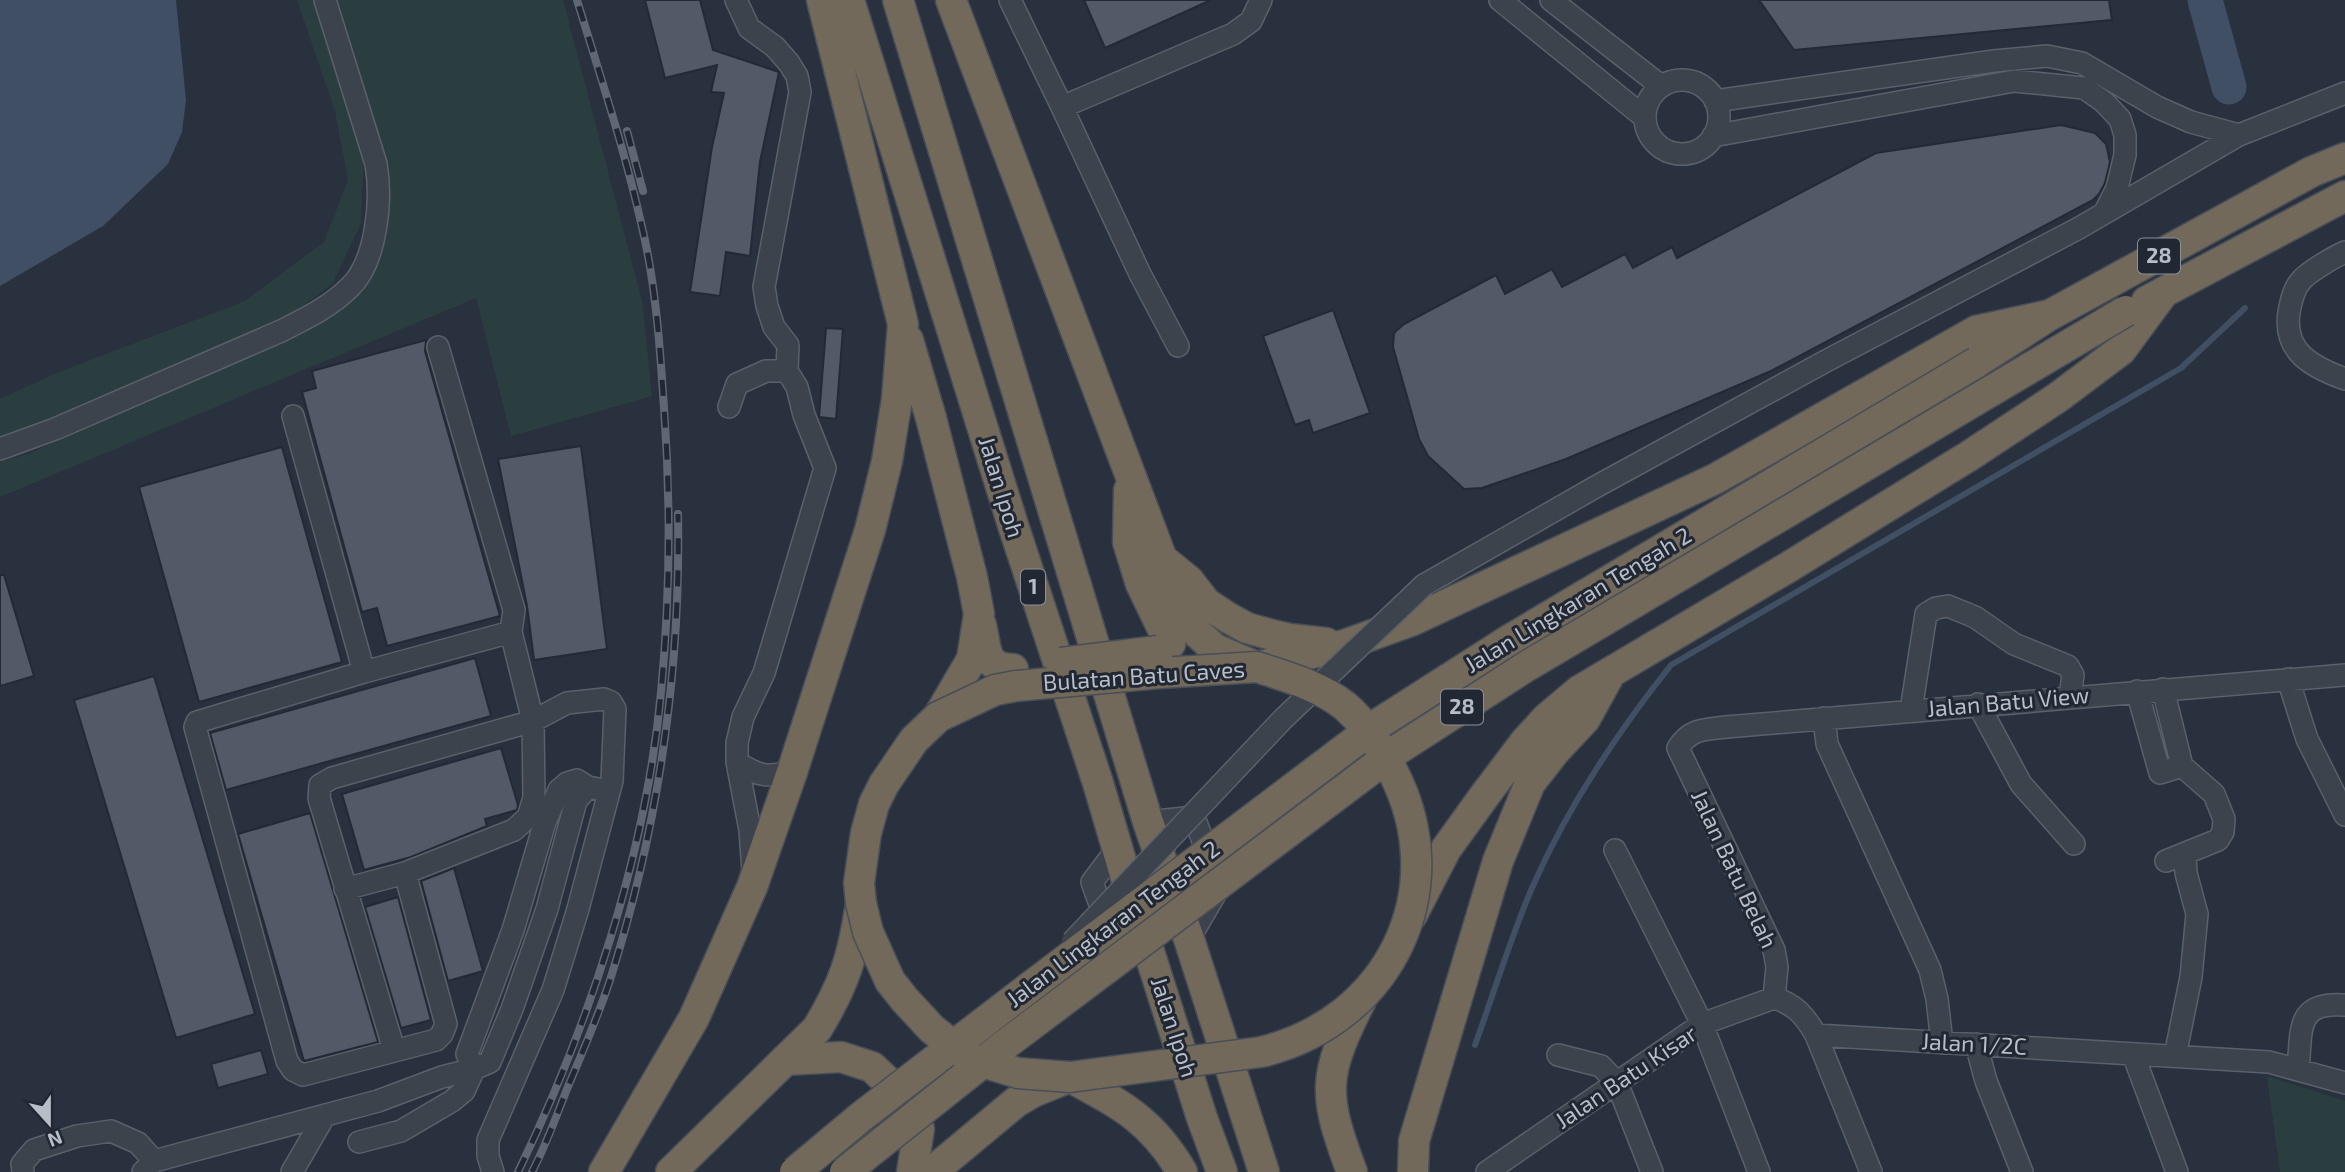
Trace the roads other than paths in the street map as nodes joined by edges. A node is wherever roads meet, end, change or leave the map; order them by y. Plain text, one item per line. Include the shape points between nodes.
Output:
1 (325, 0) edge
2 (736, 0) edge
3 (822, 0) edge
4 (849, 0) edge
5 (898, 0) edge
6 (951, 0) edge
7 (1010, 0) edge
8 (1261, 0) edge
9 (1500, 0) edge
10 (1551, 0) edge
11 (1661, 86) junction
12 (2345, 93) edge
13 (1715, 101) junction
14 (1062, 107) junction
15 (1644, 117) junction
16 (2239, 135) junction
17 (1713, 136) junction
18 (2345, 158) edge
19 (2345, 196) edge
20 (2105, 212) junction
21 (2345, 253) edge
22 (2163, 293) junction
23 (2050, 315) junction
24 (903, 324) junction
25 (1178, 346) dead end
26 (438, 347) dead end
27 (787, 371) junction
28 (2345, 379) edge
29 (729, 407) dead end
30 (293, 416) dead end
31 (0, 449) edge
32 (1129, 472) junction
33 (1162, 559) junction
34 (979, 614) junction
35 (511, 632) junction
36 (1344, 646) junction
37 (1257, 667) junction
38 (364, 671) junction
39 (1611, 672) junction
40 (2345, 675) edge
41 (2288, 679) junction
42 (2163, 689) junction
43 (2137, 691) junction
44 (2070, 697) junction
45 (1978, 704) junction
46 (1911, 710) junction
47 (939, 717) junction
48 (1824, 718) junction
49 (533, 721) junction
50 (1678, 748) joint
51 (737, 762) junction
52 (2182, 766) junction
53 (792, 772) junction
54 (601, 794) junction
55 (2345, 815) edge
56 (1148, 822) junction
57 (2074, 844) dead end
58 (1615, 850) dead end
59 (405, 873) junction
60 (752, 887) junction
61 (345, 889) junction
62 (861, 903) junction
63 (1407, 925) junction
64 (1189, 939) junction
65 (1030, 987) junction
66 (1774, 998) junction
67 (1361, 1000) junction
68 (2345, 1005) edge
69 (1702, 1024) junction
70 (1816, 1035) junction
71 (1942, 1043) junction
72 (1976, 1044) junction
73 (394, 1050) junction
74 (2133, 1054) junction
75 (1558, 1055) dead end
76 (2175, 1056) junction
77 (785, 1060) junction
78 (474, 1069) junction
79 (2298, 1069) junction
80 (1070, 1077) junction
81 (1616, 1083) junction
82 (2345, 1083) edge
83 (325, 1115) junction
84 (359, 1142) dead end
85 (148, 1166) edge
86 (23, 1172) edge
87 (292, 1172) edge
88 (494, 1172) edge
89 (604, 1172) edge
90 (671, 1172) edge
91 (795, 1172) edge
92 (845, 1172) edge
93 (912, 1172) edge
94 (932, 1172) edge
95 (1182, 1172) edge
96 (1222, 1172) edge
97 (1264, 1172) edge
98 (1352, 1172) edge
99 (1413, 1172) edge
100 (1487, 1172) edge
101 (1652, 1172) edge
102 (1759, 1172) edge
103 (1871, 1172) edge
104 (2022, 1172) edge
105 (2177, 1172) edge

1 - 31 street via 379,181 376,225 356,280 334,301 281,331
2 - 27 street via 749,28 789,63 800,92 764,287 774,327 788,345
3 - 24 highway
4 - 96 highway, Jalan Ipoh / 1
5 - 56 highway, Jalan Ipoh / 1
6 - 32 highway
7 - 14 street
8 - 14 street via 1251,21 1233,34
9 - 15 street
10 - 11 street
11 - 13 street via 1673,81 1698,83
11 - 15 street via 1652,94
12 - 16 street
13 - 16 street via 2047,56 2082,64 2191,122
13 - 17 street via 1719,113
14 - 25 street
15 - 17 street via 1652,139 1671,153 1695,152
16 - 20 street
17 - 20 street via 2014,81 2084,88 2120,119 2125,135 2123,166
18 - 23 highway, Jalan Lingkaran Tengah 2 / 28 via 2311,172
19 - 22 highway, Jalan Lingkaran Tengah 2 / 28
20 - 65 street, bridge via 1424,584 1283,719
21 - 28 street via 2300,280 2291,299 2287,327 2295,349 2318,370
22 - 39 highway via 2121,350 2057,398
22 - 92 highway, Jalan Lingkaran Tengah 2 / 28, bridge via 1527,666 1397,750 1024,1030
23 - 36 highway via 1976,331 1715,479 1411,621
23 - 65 highway, Jalan Lingkaran Tengah 2 / 28, bridge via 1378,724
24 - 34 highway
24 - 53 highway via 897,399 870,530
26 - 35 street via 514,610
27 - 29 street via 766,371 737,384
27 - 51 street via 825,468 764,673 743,717
30 - 38 street
32 - 33 highway
32 - 34 highway, bridge via 1128,542 1141,583 1170,644 1165,650 1013,669 996,667 990,663
33 - 36 highway via 1189,581 1206,603 1247,628
33 - 37 highway via 1170,595 1193,629 1215,649
34 - 47 highway via 972,659
35 - 38 street
35 - 49 street
36 - 37 highway
37 - 47 highway, Bulatan Batu Caves, bridge via 1016,686 995,690
37 - 63 highway, Bulatan Batu Caves, bridge via 1343,705 1384,754 1409,808 1417,844 1417,881
38 - 73 street via 200,720 195,727 287,1061 303,1075
39 - 63 highway via 1579,691 1525,742 1446,849
39 - 99 highway via 1585,719 1530,783 1512,822 1414,1141
40 - 41 street, Jalan Batu View
41 - 42 street, Jalan Batu View
41 - 55 street via 2307,739
42 - 43 street, Jalan Batu View
42 - 52 street
43 - 44 street, Jalan Batu View
43 - 52 street via 2160,773
44 - 45 street, Jalan Batu View
44 - 46 street via 2073,675 2068,666 2014,645 1975,617 1948,606 1926,614
45 - 46 street, Jalan Batu View
45 - 57 street via 2021,784
46 - 48 street, Jalan Batu View
47 - 62 highway, Bulatan Batu Caves, bridge via 914,740 874,804 860,864
48 - 50 street, Jalan Batu View via 1698,730
48 - 71 street via 1827,744 1930,970
49 - 54 street via 567,703 611,702 616,722
49 - 59 street via 534,798 527,817 514,830
49 - 61 street via 320,785 319,798
50 - 66 street, Jalan Batu Belah via 1774,950
51 - 53 street via 764,776
51 - 60 street via 750,830
52 - 76 street via 2214,794 2224,819 2218,840 2175,857 2186,873 2197,914
53 - 60 highway
54 - 78 street via 576,801 547,909 512,1009 490,1062
54 - 88 street via 579,909 553,989 488,1140
56 - 64 highway, Jalan Ipoh / 1
56 - 64 street via 1194,817 1220,886
58 - 69 street
59 - 61 street
59 - 73 street via 446,1024 436,1040
60 - 89 highway via 694,1017
61 - 73 street
62 - 77 highway via 847,972 834,1001 817,1029
62 - 80 highway, Bulatan Batu Caves, bridge via 868,932 890,981 932,1029 969,1058 1018,1073
63 - 67 highway, Bulatan Batu Caves, bridge via 1389,964
64 - 97 highway, Jalan Ipoh / 1
65 - 91 highway, Jalan Lingkaran Tengah 2 / 28, bridge
66 - 69 street, Jalan Batu Kisar
66 - 70 street via 1796,1007
67 - 80 highway, Bulatan Batu Caves, bridge via 1287,1046
67 - 98 highway via 1340,1042 1331,1074 1334,1120
68 - 79 street via 2326,1003 2310,1010 2303,1021
69 - 81 street, Jalan Batu Kisar
69 - 102 street
70 - 71 street, Jalan 1/2C
70 - 103 street
71 - 72 street, Jalan 1/2C
72 - 74 street, Jalan 1/2C
72 - 104 street
74 - 76 street, Jalan 1/2C
74 - 105 street
75 - 81 street via 1601,1066
76 - 79 street, Jalan 1/2C via 2269,1062
77 - 90 highway
77 - 93 highway via 841,1057 872,1067 907,1100 919,1129
78 - 83 street
78 - 84 street via 464,1091 452,1101 401,1131
79 - 82 street, Jalan 1/2C
80 - 94 highway via 1016,1102
80 - 95 highway via 1137,1116 1161,1139
81 - 100 street, Jalan Batu Kisar
81 - 101 street
83 - 85 street
83 - 87 street
85 - 86 street via 138,1143 111,1131 34,1150 22,1164

